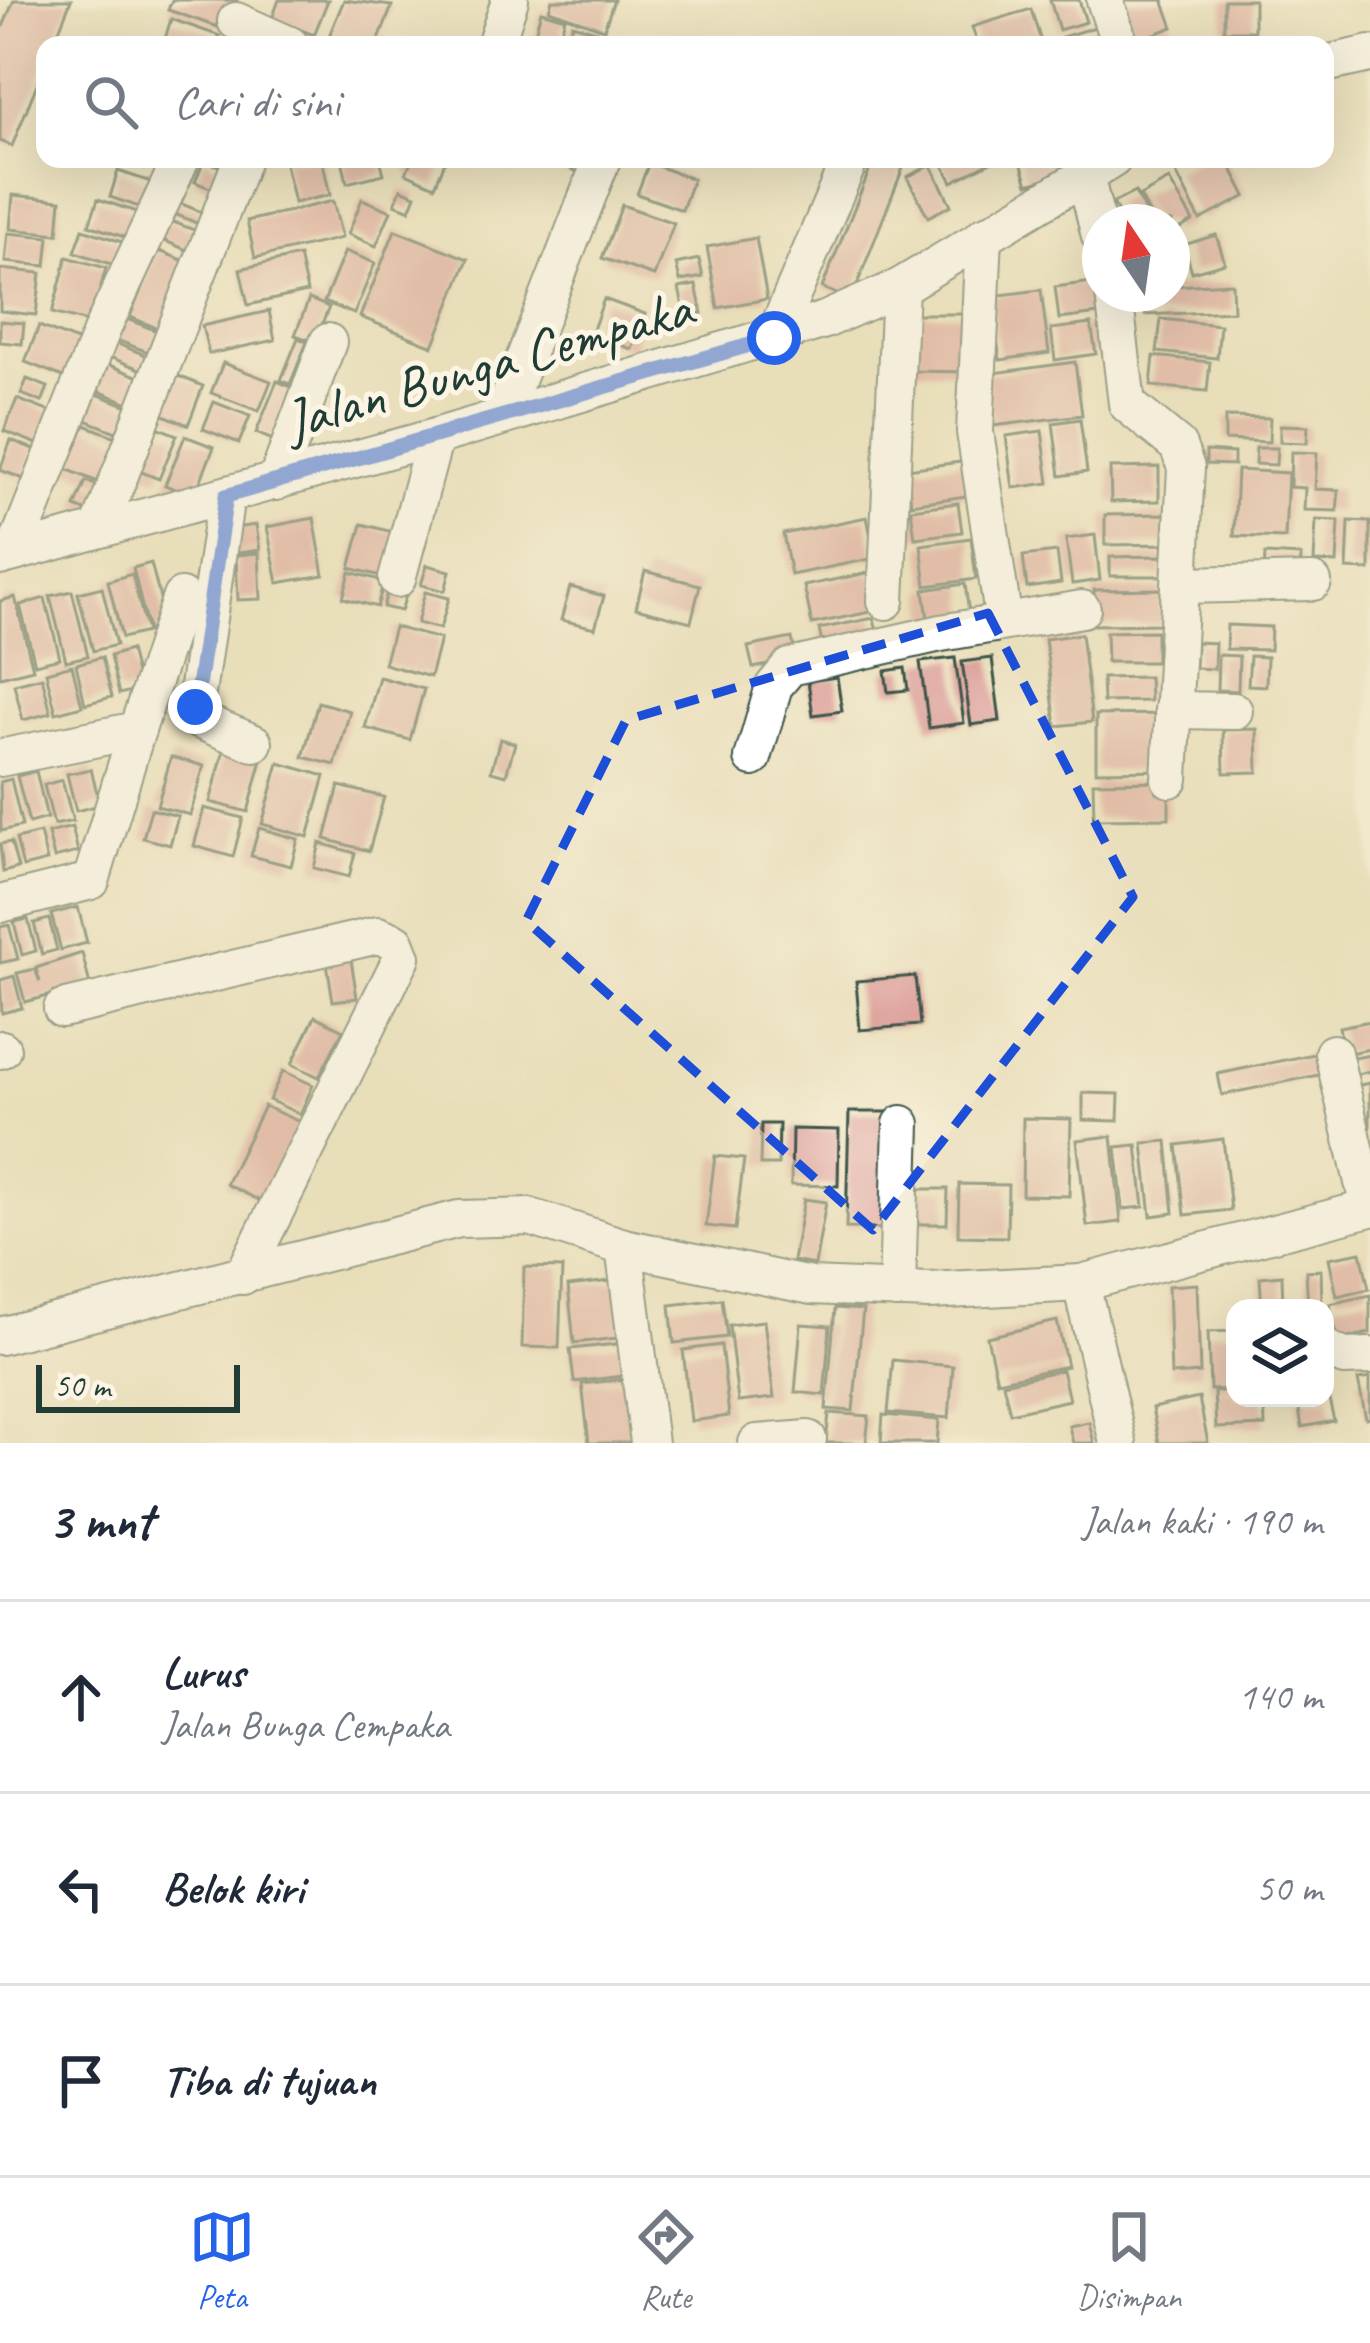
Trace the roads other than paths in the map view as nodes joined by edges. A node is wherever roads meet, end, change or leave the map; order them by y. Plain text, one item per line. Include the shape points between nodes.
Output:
1 (510, 0) edge
2 (1105, 0) edge
3 (235, 22) edge
4 (268, 36) edge
5 (498, 36) edge
6 (1117, 36) edge
7 (1370, 54) edge
8 (1334, 62) edge
9 (177, 168) edge
10 (239, 168) edge
11 (599, 168) edge
12 (846, 168) edge
13 (1097, 168) edge
14 (1099, 168) edge
15 (1100, 204) edge
16 (984, 236) junction
17 (899, 287) junction
18 (1116, 312) edge
19 (774, 338) junction
20 (328, 342) dead end
21 (503, 414) junction
22 (436, 437) junction
23 (275, 482) junction
24 (226, 496) junction
25 (99, 529) junction
26 (7, 555) edge
27 (398, 579) dead end
28 (1312, 582) dead end
29 (1183, 585) junction
30 (181, 597) dead end
31 (886, 602) dead end
32 (1082, 609) dead end
33 (1004, 622) junction
34 (1173, 710) junction
35 (1234, 711) dead end
36 (137, 730) junction
37 (254, 743) dead end
38 (0, 758) edge
39 (753, 758) dead end
40 (1170, 779) dead end
41 (0, 904) edge
42 (62, 1009) dead end
43 (1333, 1053) dead end
44 (902, 1124) dead end
45 (1370, 1208) edge
46 (624, 1246) junction
47 (243, 1276) junction
48 (1081, 1282) junction
49 (897, 1290) junction
50 (0, 1336) edge
51 (1334, 1352) edge
52 (1370, 1356) edge
53 (808, 1439) dead end
54 (650, 1443) edge
55 (757, 1443) edge
56 (1118, 1443) edge

1 - 5 street
2 - 6 street
3 - 4 street
7 - 8 street
9 - 26 street
10 - 25 street
11 - 21 street
12 - 19 street
13 - 16 street, Jalan Bunga Cempaka
14 - 15 street
16 - 17 street, Jalan Bunga Cempaka
16 - 33 street via 975,432
17 - 19 street, Jalan Bunga Cempaka
17 - 31 street
18 - 29 street via 1126,404 1184,457
19 - 21 street, Jalan Bunga Cempaka
20 - 23 street
21 - 22 street, Jalan Bunga Cempaka
22 - 23 street, Jalan Bunga Cempaka
22 - 27 street
23 - 24 street, Jalan Bunga Cempaka
24 - 25 street, Jalan Bunga Cempaka
24 - 37 street via 195,707 209,729
25 - 26 street, Jalan Bunga Cempaka
28 - 29 street
29 - 34 street
30 - 36 street
32 - 33 street
33 - 39 street via 790,667 774,686
34 - 35 street
34 - 40 street
36 - 38 street
36 - 41 street via 91,881
42 - 47 street via 378,935 396,942 402,957
43 - 45 street
44 - 49 street
45 - 48 street
46 - 47 street via 530,1217 459,1219
46 - 49 street via 811,1286
46 - 54 street
47 - 50 street
48 - 49 street
48 - 56 street
51 - 52 street
53 - 55 street

